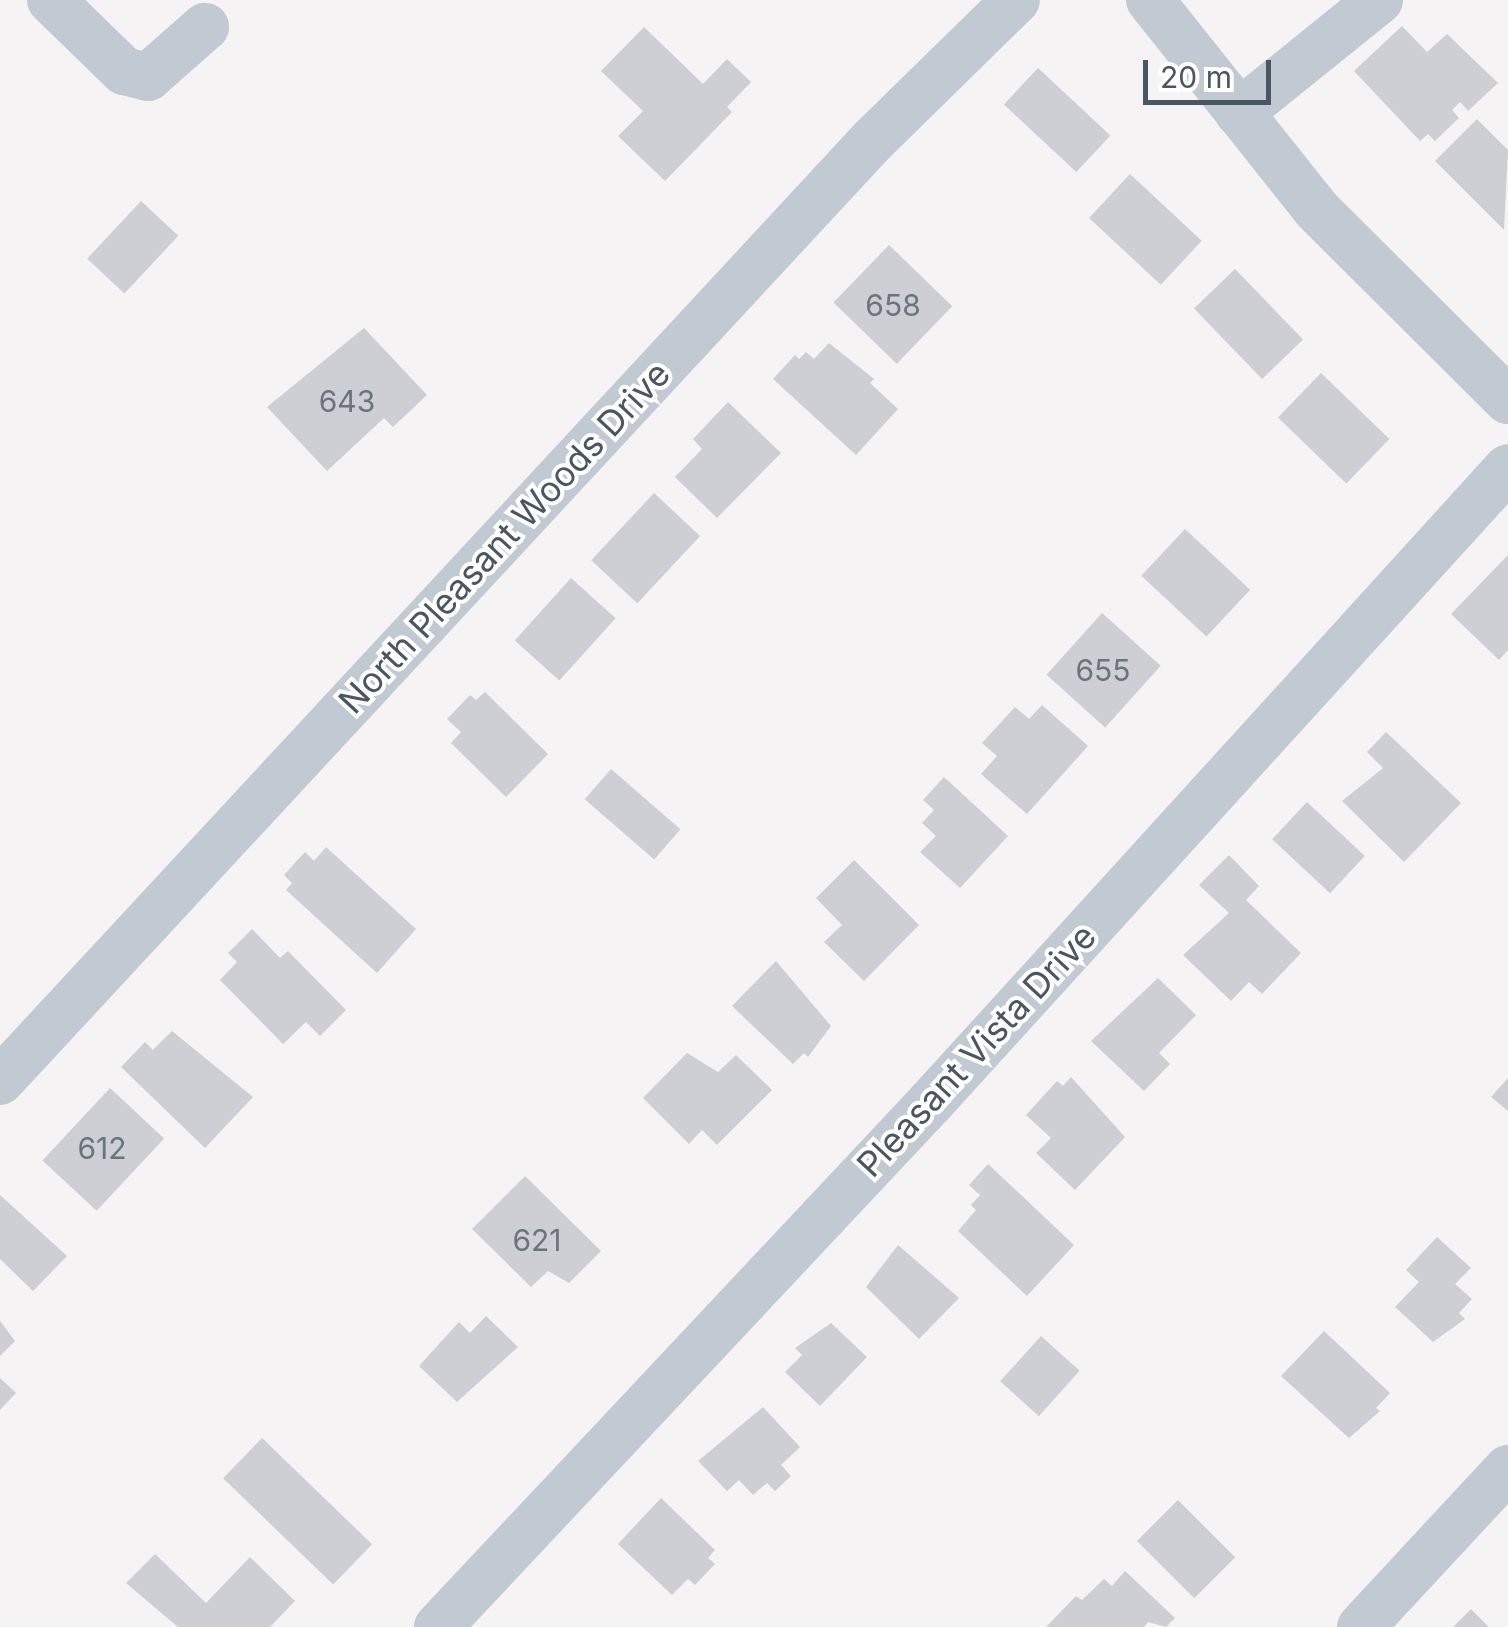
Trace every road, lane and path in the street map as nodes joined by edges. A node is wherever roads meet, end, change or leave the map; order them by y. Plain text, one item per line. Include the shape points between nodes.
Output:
1 (51, 0) edge
2 (1016, 0) edge
3 (1150, 0) edge
4 (1378, 0) edge
5 (205, 27) dead end
6 (1239, 112) junction
7 (1508, 400) edge
8 (1508, 468) edge
9 (0, 1081) edge
10 (1508, 1468) edge
11 (438, 1627) edge
12 (1361, 1627) edge

1 - 5 street via 124,72 148,77
2 - 9 street, North Pleasant Woods Drive via 873,140
3 - 6 street
4 - 6 street
6 - 7 street via 1316,209
8 - 11 street, Pleasant Vista Drive via 931,1102
10 - 12 street

